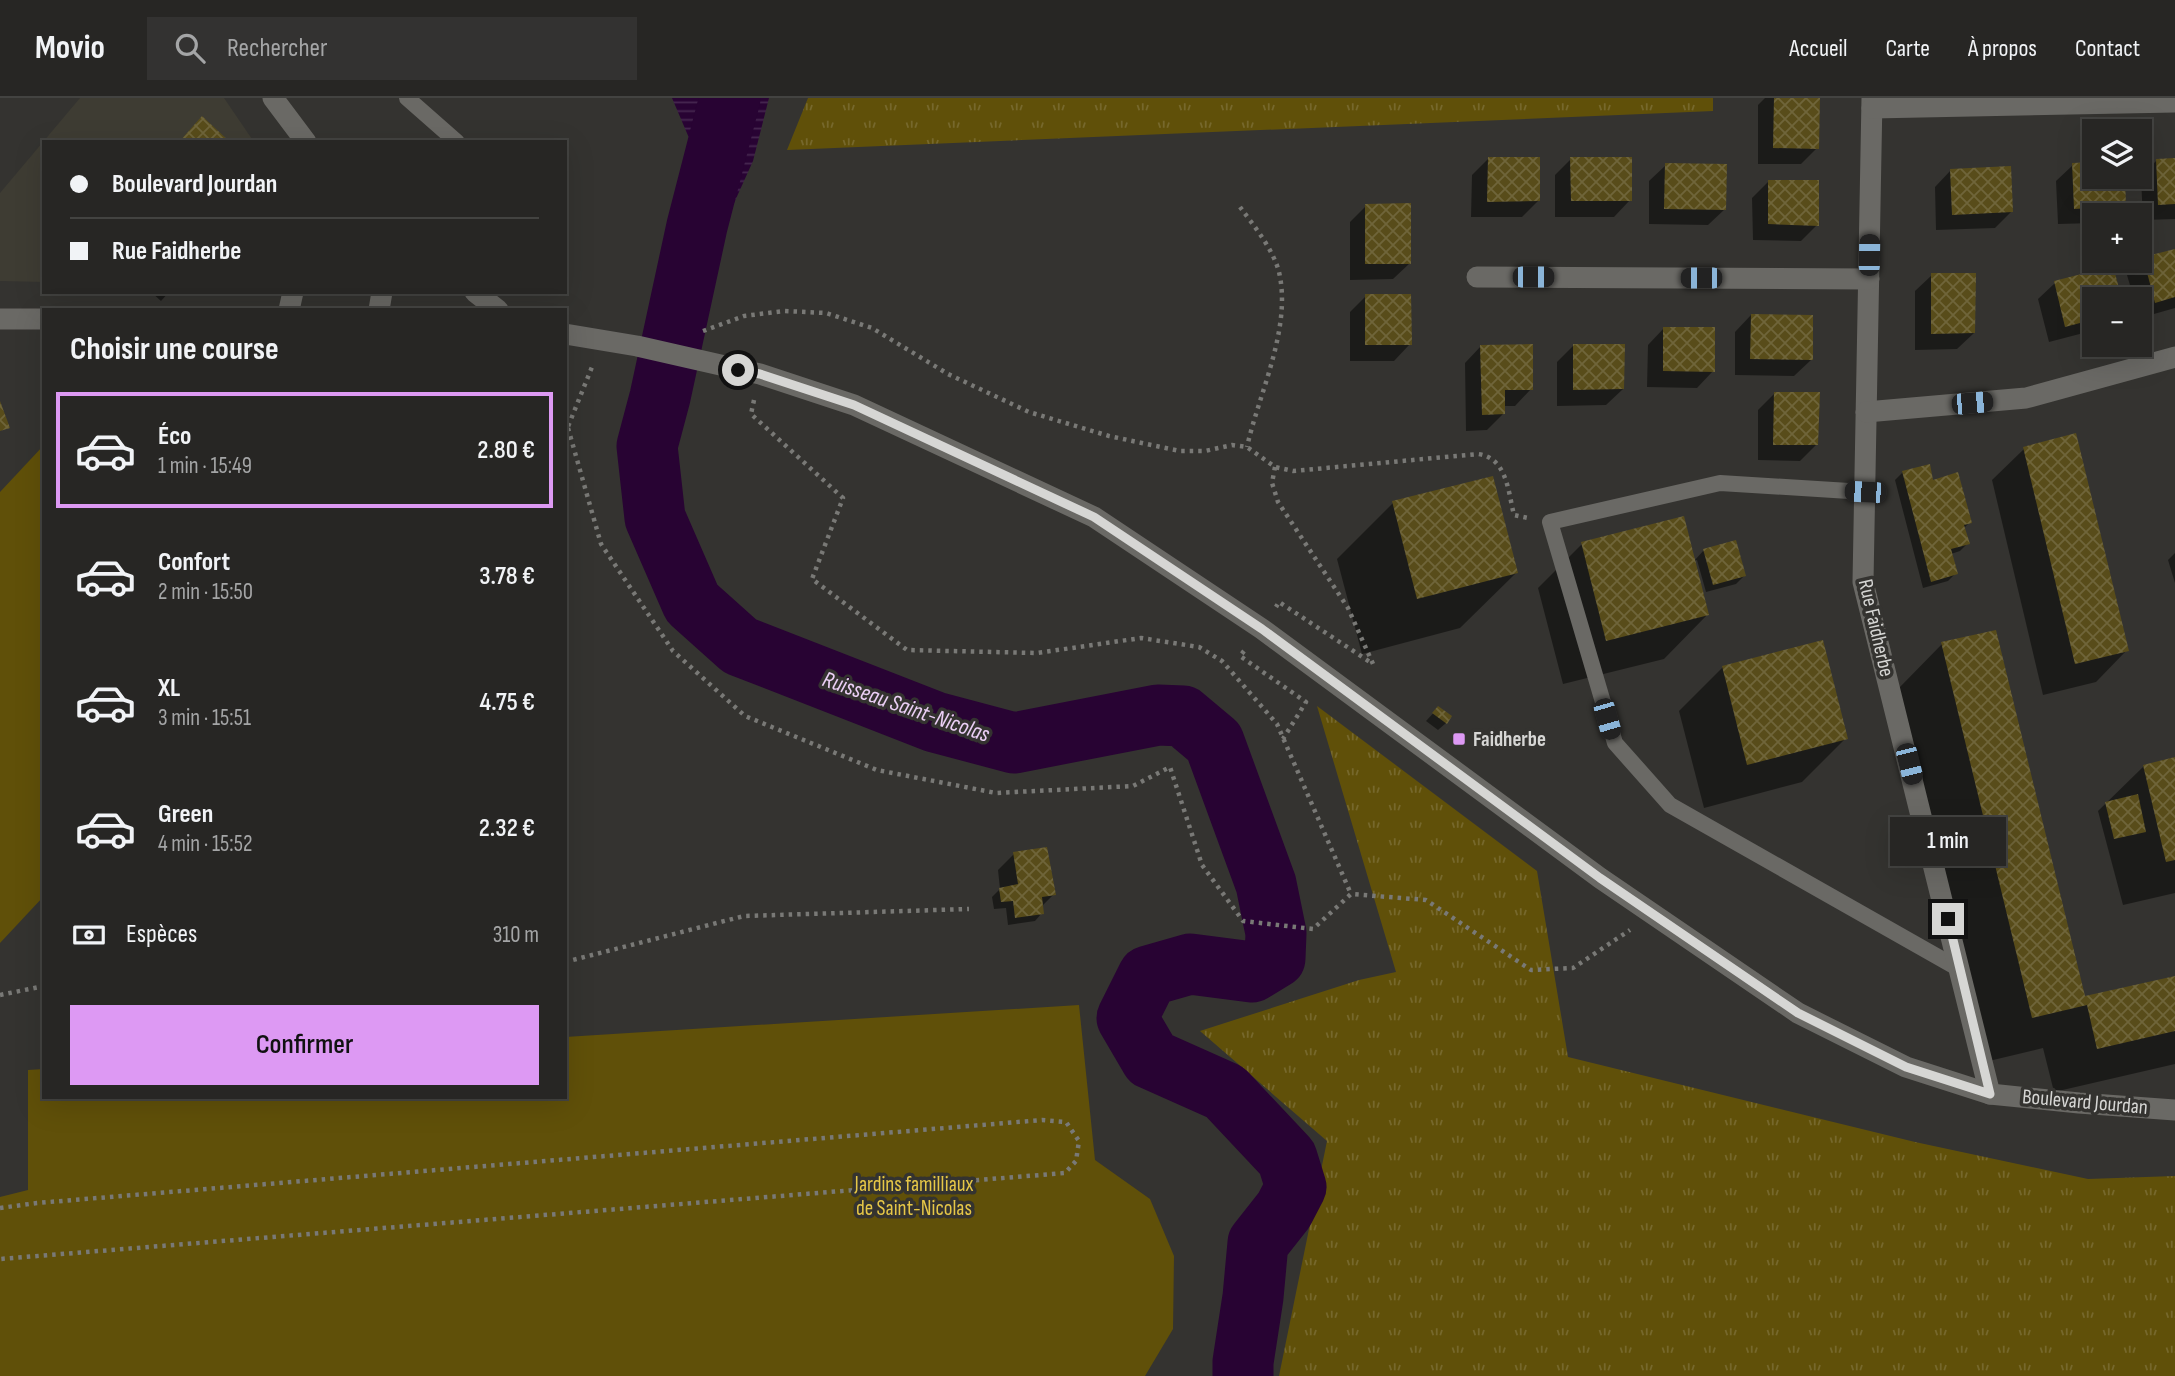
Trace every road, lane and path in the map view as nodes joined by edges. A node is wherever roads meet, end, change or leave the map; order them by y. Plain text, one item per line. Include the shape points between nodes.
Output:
1 (273, 98) edge
2 (407, 98) edge
3 (2175, 102) edge
4 (1872, 103) edge
5 (302, 140) edge
6 (455, 140) edge
7 (1240, 207) dead end
8 (1477, 277) dead end
9 (1868, 279) junction
10 (478, 294) edge
11 (495, 308) edge
12 (0, 319) edge
13 (42, 320) edge
14 (702, 331) dead end
15 (567, 334) edge
16 (602, 340) junction
17 (2175, 358) edge
18 (760, 374) junction
19 (1866, 412) junction
20 (568, 428) joint
21 (1247, 447) junction
22 (1275, 467) junction
23 (1865, 492) junction
24 (1550, 522) junction
25 (1262, 629) junction
26 (1283, 740) junction
27 (1351, 894) junction
28 (969, 909) dead end
29 (1654, 915) junction
30 (567, 961) edge
31 (1961, 971) junction
32 (42, 986) edge
33 (0, 995) edge
34 (1990, 1094) junction
35 (2175, 1110) edge
36 (0, 1208) edge
37 (0, 1259) edge

1 - 5 street
2 - 6 lane
3 - 4 street, Rue Faidherbe
4 - 9 street, Rue Faidherbe
7 - 21 path via 1279,271 1283,307
8 - 9 street
9 - 19 street, Rue Faidherbe
10 - 11 street
12 - 13 street
14 - 21 path via 744,316 784,311 826,313 872,328 947,374 1029,412 1180,451
15 - 16 street, Boulevard Jourdan
16 - 18 street, Boulevard Jourdan
16 - 20 path
17 - 19 street via 2026,398
18 - 25 street, Boulevard Jourdan via 854,405 1094,517
18 - 26 path via 751,414 843,498 812,579 907,650 1037,653 1141,638 1199,647 1222,661 1276,724
19 - 23 street, Rue Faidherbe
20 - 27 path via 601,544 673,651 745,716 877,770 996,793 1133,786 1170,767 1202,865 1243,921 1313,929
21 - 22 path
22 - 24 path via 1293,471 1488,455 1502,468 1514,515
22 - 25 path via 1272,483 1278,502 1348,608 1373,664 1279,602
23 - 24 lane via 1720,484
23 - 31 street, Rue Faidherbe via 1863,582
24 - 31 lane via 1615,743 1670,805
25 - 26 path via 1240,656 1306,702
25 - 29 street, Boulevard Jourdan
26 - 27 path
27 - 29 path via 1426,900 1531,970 1573,968
28 - 30 path via 744,916
29 - 34 street, Boulevard Jourdan via 1798,1013 1906,1067
31 - 34 street, Rue Faidherbe
32 - 33 path
34 - 35 street, Boulevard Jourdan
36 - 37 path via 1042,1120 1066,1122 1079,1141 1076,1161 1065,1173

